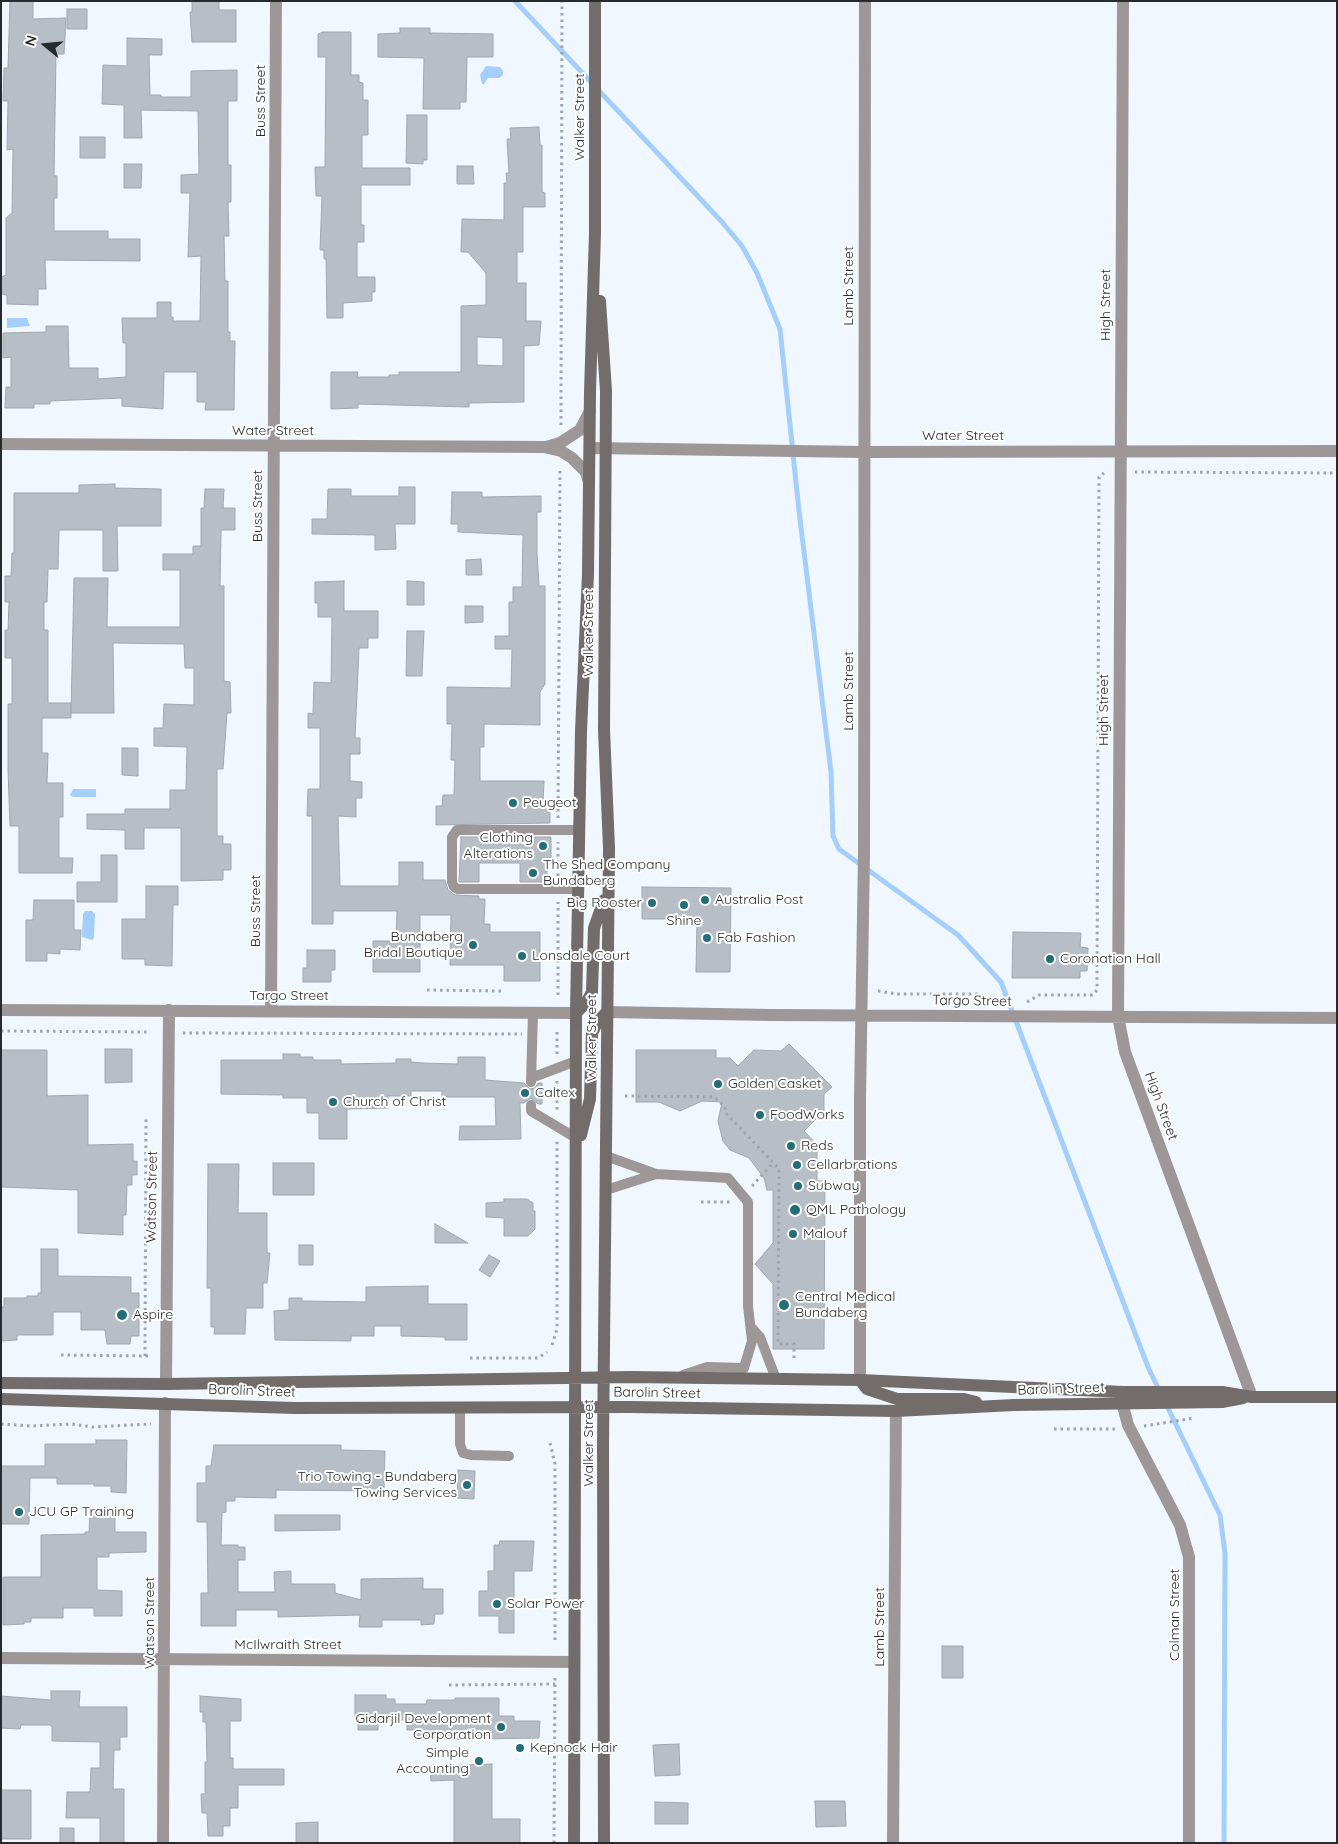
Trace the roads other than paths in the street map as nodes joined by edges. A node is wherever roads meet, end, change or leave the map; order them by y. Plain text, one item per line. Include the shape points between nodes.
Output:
1 (276, 1) edge
2 (595, 1) edge
3 (865, 1) edge
4 (1123, 1) edge
5 (595, 233) junction
6 (590, 410) junction
7 (1, 444) edge
8 (273, 446) junction
9 (544, 447) junction
10 (590, 448) junction
11 (606, 448) junction
12 (1120, 450) junction
13 (1337, 451) edge
14 (863, 452) junction
15 (589, 482) junction
16 (580, 830) junction
17 (608, 888) junction
18 (579, 889) junction
19 (1, 1010) edge
20 (169, 1010) junction
21 (271, 1011) junction
22 (533, 1012) junction
23 (607, 1012) junction
24 (576, 1013) junction
25 (861, 1015) junction
26 (1118, 1016) junction
27 (1337, 1018) edge
28 (576, 1061) junction
29 (531, 1105) dead end
30 (576, 1138) junction
31 (576, 1152) junction
32 (606, 1156) junction
33 (656, 1174) junction
34 (606, 1190) junction
35 (752, 1328) junction
36 (604, 1377) junction
37 (576, 1378) junction
38 (675, 1378) junction
39 (776, 1379) junction
40 (860, 1380) junction
41 (1, 1383) edge
42 (166, 1384) junction
43 (1252, 1396) junction
44 (1145, 1397) junction
45 (1337, 1397) edge
46 (1, 1399) edge
47 (1122, 1402) junction
48 (165, 1403) junction
49 (988, 1406) junction
50 (575, 1408) junction
51 (604, 1408) junction
52 (460, 1409) junction
53 (896, 1411) junction
54 (509, 1456) dead end
55 (1, 1658) edge
56 (166, 1659) junction
57 (574, 1662) junction
58 (164, 1843) edge
59 (574, 1843) edge
60 (604, 1843) edge
61 (893, 1843) edge
62 (1189, 1843) edge

1 - 8 street, Buss Street
2 - 5 main road, Walker Street
3 - 14 street, Lamb Street
4 - 12 street, High Street
5 - 6 main road, Walker Street
5 - 11 main road, Walker Street via 606,391
6 - 9 street, Water Street via 580,430 560,443
6 - 10 main road, Walker Street
7 - 8 street, Water Street
8 - 9 street, Water Street
8 - 21 street, Buss Street
9 - 15 street, Water Street via 572,458 586,472
10 - 11 street, Water Street
10 - 15 main road, Walker Street
11 - 14 street, Water Street
11 - 17 main road, Walker Street via 604,730
12 - 13 street, Water Street
12 - 14 street, Water Street
12 - 26 street, High Street
14 - 25 street, Lamb Street via 864,894
15 - 16 main road, Walker Street
16 - 18 main road, Walker Street
16 - 18 lane via 457,830 452,837 452,882 458,889
17 - 23 main road, Walker Street
17 - 24 main road via 594,928 592,992
18 - 24 main road, Walker Street
19 - 20 street, Targo Street
20 - 21 street, Targo Street
20 - 42 street, Watson Street
21 - 22 street, Targo Street
22 - 24 street, Targo Street
22 - 28 lane via 531,1080
23 - 25 street, Targo Street
23 - 31 main road via 592,1033 590,1099
23 - 32 main road, Walker Street
24 - 28 main road, Walker Street
25 - 26 street, Targo Street
25 - 40 street, Lamb Street
26 - 27 street, Targo Street
26 - 43 street, High Street via 1126,1052
28 - 30 main road, Walker Street
29 - 30 lane via 531,1111
30 - 31 main road, Walker Street
31 - 37 main road, Walker Street
32 - 33 lane
32 - 34 main road, Walker Street
33 - 34 lane
33 - 35 lane via 728,1178 746,1198 748,1306
34 - 36 main road, Walker Street
35 - 38 lane via 752,1341 744,1368 707,1367
35 - 39 lane via 760,1337
36 - 37 main road, Barolin Street
36 - 38 main road, Barolin Street
36 - 51 main road, Walker Street
37 - 42 main road, Barolin Street
37 - 50 main road, Walker Street
38 - 39 main road, Barolin Street
39 - 40 main road, Barolin Street
40 - 44 main road, Barolin Street
40 - 49 main road via 867,1389 897,1399 964,1399
41 - 42 main road, Barolin Street
43 - 44 main road, Barolin Street via 1222,1402
43 - 45 main road, Barolin Street
44 - 47 main road, Barolin Street
46 - 48 main road, Barolin Street
47 - 49 main road, Barolin Street
47 - 62 street, Colman Street via 1129,1428 1180,1525 1189,1557
48 - 52 main road, Barolin Street
48 - 56 street, Watson Street
49 - 53 main road, Barolin Street
50 - 51 main road, Barolin Street
50 - 52 main road, Barolin Street
50 - 57 main road, Walker Street
51 - 53 main road, Barolin Street
51 - 60 main road, Walker Street
52 - 54 lane via 463,1453
53 - 61 street, Lamb Street
55 - 56 street, McIlwraith Street
56 - 57 street, McIlwraith Street
56 - 58 street, Watson Street
57 - 59 main road, Walker Street

